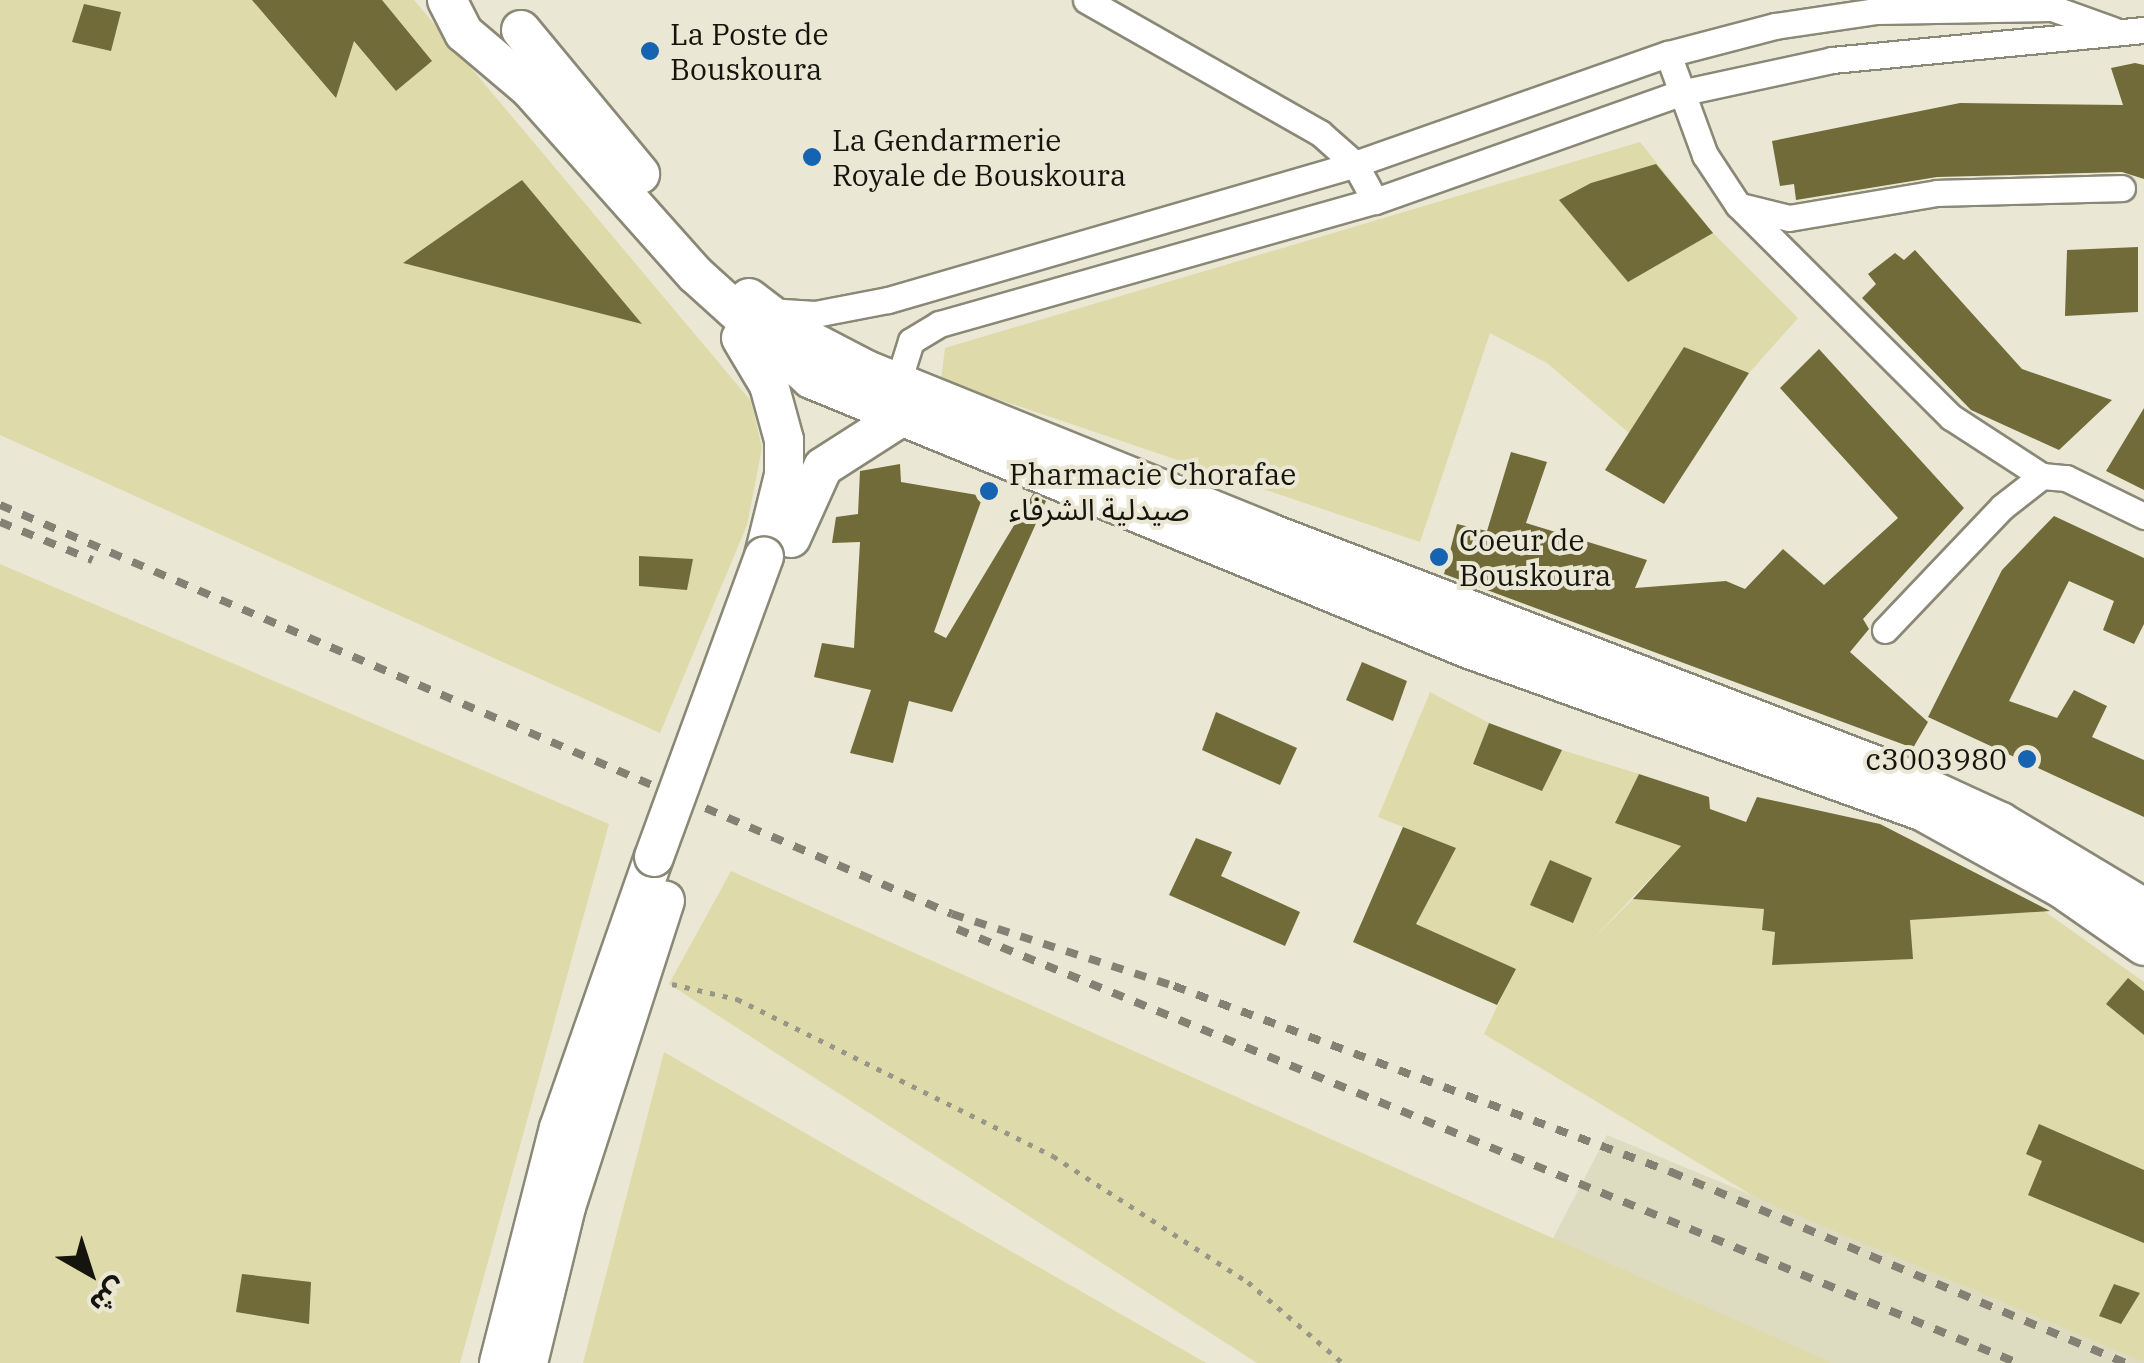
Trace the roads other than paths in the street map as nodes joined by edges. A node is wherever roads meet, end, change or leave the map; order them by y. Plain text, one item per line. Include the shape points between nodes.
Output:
1 (1086, 0) edge
2 (452, 4) edge
3 (524, 15) edge
4 (2113, 30) junction
5 (2144, 30) edge
6 (484, 44) junction
7 (1668, 54) junction
8 (1680, 93) junction
9 (1355, 164) junction
10 (2122, 188) dead end
11 (1375, 201) junction
12 (1738, 206) junction
13 (696, 275) junction
14 (888, 300) junction
15 (762, 310) junction
16 (911, 340) junction
17 (898, 401) junction
18 (2042, 476) junction
19 (2144, 516) edge
20 (773, 560) junction
21 (1886, 630) dead end
22 (666, 862) junction
23 (2144, 908) edge
24 (2144, 946) edge
25 (499, 1363) edge
26 (528, 1363) edge

1 - 9 street via 1320,132
2 - 6 main road via 464,32
3 - 6 main road via 505,42
3 - 15 main road via 702,248
4 - 5 street
4 - 7 street via 2052,8 1877,11 1774,26
4 - 8 street via 2058,42 1832,60
6 - 13 main road
7 - 8 street
7 - 9 street
8 - 11 street
8 - 12 street via 1704,155
9 - 11 street
9 - 14 street
10 - 12 street via 1937,193 1789,218
11 - 16 street via 939,324
12 - 18 street via 1951,417
13 - 17 main road via 793,367
13 - 20 main road via 758,364 781,422 784,475
14 - 15 street via 814,314
14 - 16 street
15 - 17 main road
16 - 17 street
17 - 20 main road via 814,479
17 - 23 main road via 1267,532 1888,770 2000,822
17 - 24 main road via 1470,649 1922,811 2061,888
18 - 19 street via 2066,478
18 - 21 street via 2002,507
20 - 22 main road
22 - 25 main road via 560,1128
22 - 26 main road

